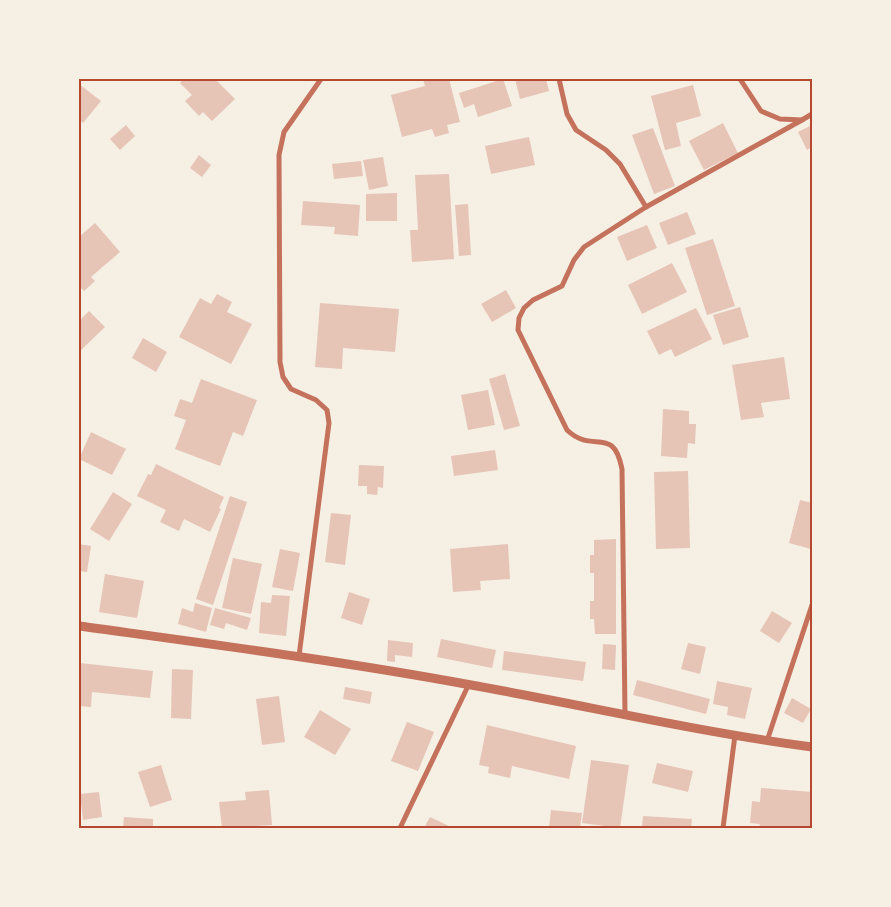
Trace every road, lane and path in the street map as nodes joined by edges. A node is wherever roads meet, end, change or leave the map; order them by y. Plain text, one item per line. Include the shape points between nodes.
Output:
1 (321, 79) edge
2 (559, 79) edge
3 (740, 79) edge
4 (812, 114) edge
5 (802, 120) junction
6 (646, 207) junction
7 (812, 605) edge
8 (79, 626) edge
9 (300, 656) junction
10 (469, 684) junction
11 (625, 714) junction
12 (735, 736) junction
13 (767, 741) junction
14 (812, 747) edge
15 (400, 828) edge
16 (723, 828) edge

1 - 9 street via 284,132 279,156 280,362 283,377 292,388 316,400 327,410 329,423
2 - 6 street via 567,114 576,130 606,150 620,164
3 - 5 street via 761,111 780,120
4 - 5 street
5 - 6 street
6 - 11 street via 584,246 562,286 524,308 518,330 567,430 584,441 610,444 620,456
7 - 13 street
8 - 9 street
9 - 10 street
10 - 11 street
10 - 15 street
11 - 12 street
12 - 13 street
12 - 16 street
13 - 14 street

